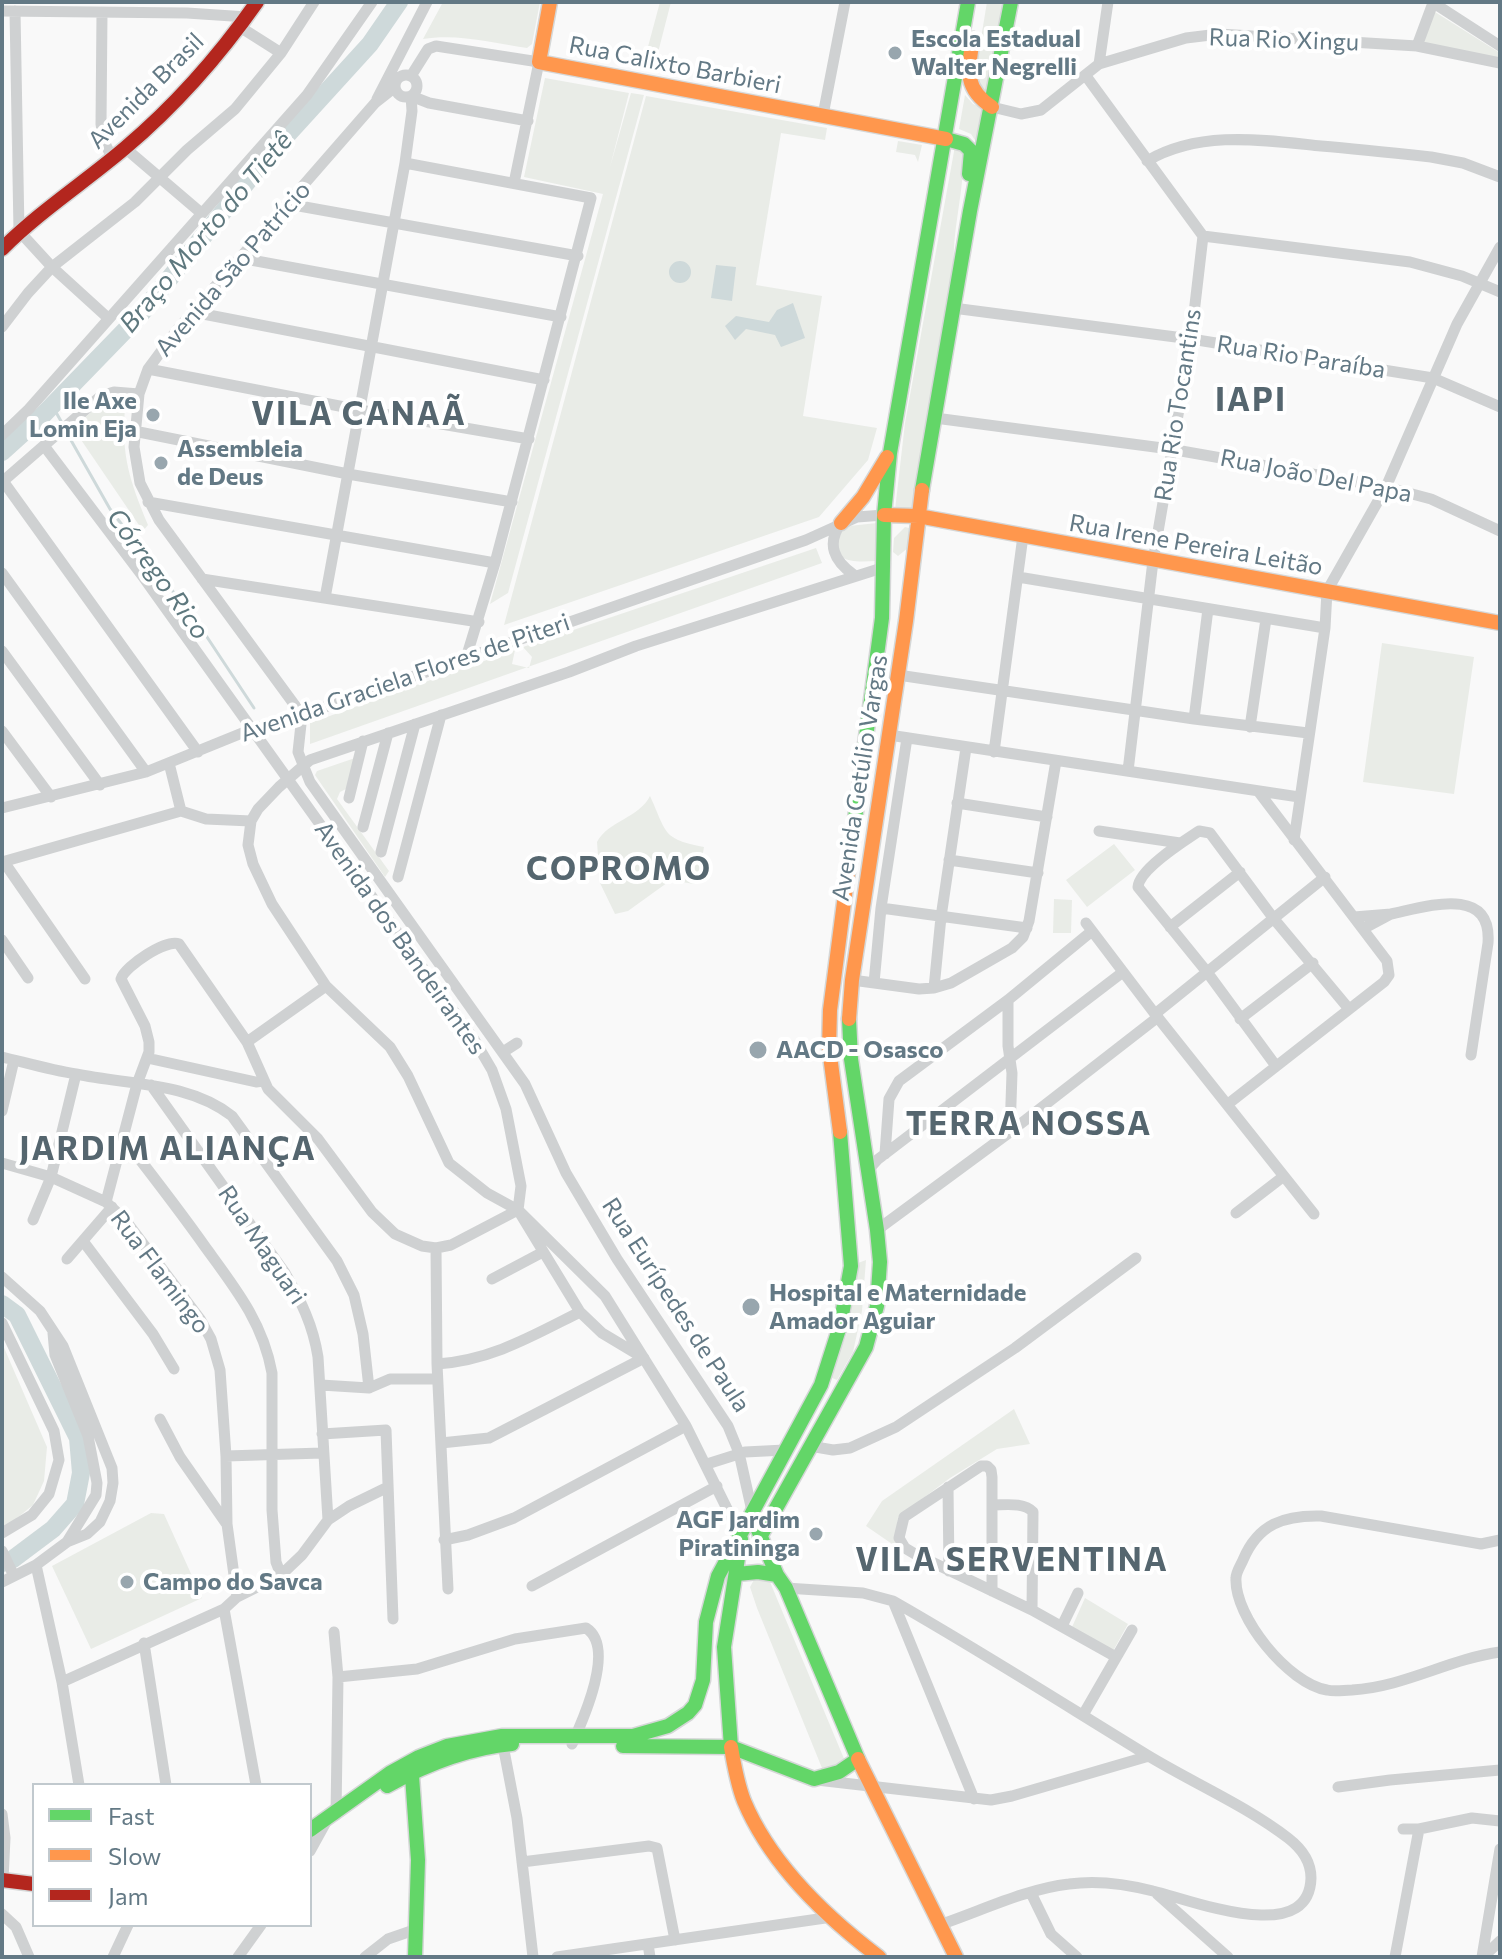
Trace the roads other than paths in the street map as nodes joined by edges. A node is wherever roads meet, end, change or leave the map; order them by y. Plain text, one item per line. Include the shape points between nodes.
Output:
1 (257, 2) edge
2 (314, 2) edge
3 (372, 2) edge
4 (427, 2) edge
5 (550, 2) edge
6 (845, 2) edge
7 (968, 2) edge
8 (977, 2) edge
9 (1011, 2) edge
10 (1108, 2) edge
11 (1433, 2) edge
12 (8, 11) edge
13 (102, 13) junction
14 (243, 22) junction
15 (1417, 46) junction
16 (1500, 46) edge
17 (281, 53) junction
18 (539, 62) junction
19 (1500, 63) edge
20 (1099, 64) junction
21 (411, 76) junction
22 (1086, 76) junction
23 (394, 88) junction
24 (411, 96) junction
25 (375, 103) junction
26 (992, 107) junction
27 (823, 115) junction
28 (528, 121) junction
29 (946, 139) junction
30 (125, 148) junction
31 (112, 158) junction
32 (1147, 161) junction
33 (405, 163) junction
34 (161, 177) junction
35 (1500, 177) edge
36 (514, 183) junction
37 (288, 204) junction
38 (970, 211) junction
39 (200, 212) junction
40 (394, 222) junction
41 (19, 231) junction
42 (2, 232) edge
43 (1203, 236) junction
44 (2, 240) edge
45 (1500, 247) edge
46 (2, 249) edge
47 (578, 256) junction
48 (240, 258) junction
49 (52, 267) junction
50 (1479, 282) junction
51 (383, 284) junction
52 (1500, 292) edge
53 (953, 308) junction
54 (193, 312) junction
55 (561, 317) junction
56 (108, 318) junction
57 (2, 327) edge
58 (1191, 339) junction
59 (371, 348) junction
60 (148, 369) junction
61 (1433, 378) junction
62 (544, 380) junction
63 (139, 394) junction
64 (1500, 407) edge
65 (360, 410) junction
66 (935, 418) junction
67 (134, 431) junction
68 (2, 435) edge
69 (529, 439) junction
70 (45, 447) junction
71 (1170, 449) junction
72 (890, 453) junction
73 (348, 474) junction
74 (2, 481) edge
75 (1386, 487) junction
76 (148, 502) junction
77 (512, 502) junction
78 (884, 515) junction
79 (918, 516) junction
80 (841, 523) junction
81 (1500, 531) edge
82 (336, 535) junction
83 (1023, 536) junction
84 (806, 540) junction
85 (832, 544) junction
86 (914, 553) junction
87 (1153, 561) junction
88 (495, 563) junction
89 (885, 567) junction
90 (2, 573) edge
91 (854, 575) junction
92 (1018, 577) junction
93 (202, 579) junction
94 (1327, 591) junction
95 (325, 598) junction
96 (1148, 599) junction
97 (1208, 609) junction
98 (1266, 619) junction
99 (1500, 623) edge
100 (478, 625) junction
101 (1325, 628) junction
102 (495, 648) junction
103 (2, 651) edge
104 (466, 658) junction
105 (898, 675) junction
106 (1002, 689) junction
107 (1137, 710) junction
108 (302, 715) junction
109 (441, 715) junction
110 (1194, 719) junction
111 (415, 724) junction
112 (1250, 727) junction
113 (252, 729) junction
114 (2, 731) edge
115 (388, 733) junction
116 (1308, 733) junction
117 (889, 735) junction
118 (907, 738) junction
119 (363, 741) junction
120 (966, 748) junction
121 (198, 752) junction
122 (994, 752) junction
123 (1056, 761) junction
124 (169, 763) junction
125 (301, 765) junction
126 (1128, 771) junction
127 (146, 772) junction
128 (288, 778) junction
129 (100, 785) junction
130 (1258, 791) junction
131 (51, 797) junction
132 (1299, 797) junction
133 (349, 798) dead end
134 (957, 803) junction
135 (2, 808) edge
136 (181, 811) junction
137 (1047, 817) junction
138 (251, 821) junction
139 (363, 827) dead end
140 (1099, 831) dead end
141 (1294, 840) junction
142 (1180, 843) junction
143 (381, 852) dead end
144 (949, 860) junction
145 (3, 862) edge
146 (1240, 872) junction
147 (1038, 873) junction
148 (398, 877) dead end
149 (1325, 877) junction
150 (881, 908) junction
151 (1391, 914) junction
152 (941, 917) junction
153 (1354, 917) junction
154 (1274, 919) junction
155 (1170, 927) junction
156 (1027, 928) junction
157 (1363, 929) junction
158 (2, 940) edge
159 (1313, 963) junction
160 (1123, 972) junction
161 (1207, 972) junction
162 (28, 978) dead end
163 (85, 979) dead end
164 (852, 980) junction
165 (874, 983) junction
166 (326, 986) junction
167 (934, 988) junction
168 (1008, 1000) junction
169 (1349, 1009) junction
170 (1157, 1016) junction
171 (1240, 1019) junction
172 (247, 1042) junction
173 (517, 1043) dead end
174 (503, 1052) junction
175 (1471, 1055) dead end
176 (147, 1058) junction
177 (8, 1059) edge
178 (1011, 1060) junction
179 (1276, 1066) junction
180 (76, 1074) junction
181 (263, 1081) junction
182 (137, 1084) junction
183 (151, 1085) junction
184 (1228, 1104) junction
185 (2, 1111) edge
186 (1010, 1132) junction
187 (124, 1139) junction
188 (885, 1154) junction
189 (2, 1163) edge
190 (868, 1170) junction
191 (1284, 1176) junction
192 (51, 1177) junction
193 (109, 1204) junction
194 (518, 1210) junction
195 (1236, 1213) dead end
196 (1314, 1214) dead end
197 (33, 1220) dead end
198 (877, 1230) junction
199 (83, 1241) junction
200 (436, 1248) junction
201 (543, 1252) junction
202 (851, 1255) junction
203 (1136, 1258) dead end
204 (67, 1259) dead end
205 (880, 1262) junction
206 (2, 1277) edge
207 (492, 1279) dead end
208 (580, 1312) junction
209 (2, 1323) edge
210 (644, 1358) junction
211 (437, 1364) junction
212 (174, 1369) dead end
213 (437, 1379) junction
214 (321, 1385) junction
215 (369, 1388) junction
216 (160, 1419) dead end
217 (686, 1426) junction
218 (728, 1426) junction
219 (322, 1434) junction
220 (441, 1443) junction
221 (810, 1446) junction
222 (785, 1450) junction
223 (761, 1451) junction
224 (322, 1453) junction
225 (739, 1453) junction
226 (272, 1454) junction
227 (226, 1456) junction
228 (707, 1464) junction
229 (717, 1486) junction
230 (388, 1487) junction
231 (948, 1487) junction
232 (993, 1505) junction
233 (752, 1511) junction
234 (328, 1520) junction
235 (227, 1524) junction
236 (2, 1533) edge
237 (741, 1537) junction
238 (760, 1537) junction
239 (444, 1540) junction
240 (1500, 1540) edge
241 (2, 1551) edge
242 (36, 1565) junction
243 (949, 1571) junction
244 (737, 1574) junction
245 (281, 1575) junction
246 (777, 1575) junction
247 (14, 1576) junction
248 (2, 1582) edge
249 (532, 1586) dead end
250 (786, 1588) junction
251 (448, 1589) dead end
252 (992, 1591) junction
253 (1078, 1593) dead end
254 (237, 1597) junction
255 (893, 1601) junction
256 (224, 1609) junction
257 (1032, 1610) junction
258 (393, 1619) dead end
259 (1062, 1626) junction
260 (1132, 1630) dead end
261 (334, 1632) dead end
262 (144, 1643) junction
263 (1500, 1652) edge
264 (1116, 1657) junction
265 (338, 1677) junction
266 (62, 1682) junction
267 (1083, 1715) junction
268 (502, 1739) junction
269 (574, 1740) junction
270 (731, 1747) junction
271 (1149, 1756) junction
272 (858, 1759) junction
273 (412, 1767) junction
274 (1500, 1770) edge
275 (814, 1779) junction
276 (79, 1783) edge
277 (166, 1783) edge
278 (256, 1783) edge
279 (869, 1787) junction
280 (1338, 1787) dead end
281 (974, 1799) junction
282 (2, 1814) edge
283 (331, 1818) junction
284 (1500, 1821) edge
285 (312, 1829) edge
286 (1403, 1829) dead end
287 (1419, 1829) junction
288 (312, 1848) edge
289 (1500, 1849) edge
290 (522, 1862) junction
291 (2, 1880) edge
292 (32, 1884) edge
293 (2, 1887) edge
294 (1153, 1891) junction
295 (1031, 1893) junction
296 (2, 1914) edge
297 (832, 1917) junction
298 (942, 1924) junction
299 (127, 1927) edge
300 (260, 1927) edge
301 (417, 1929) junction
302 (675, 1940) junction
303 (1500, 1941) edge
304 (648, 1944) junction
305 (863, 1952) edge
306 (29, 1957) edge
307 (113, 1957) edge
308 (238, 1957) edge
309 (365, 1957) edge
310 (415, 1957) edge
311 (533, 1957) edge
312 (557, 1957) edge
313 (650, 1957) edge
314 (879, 1957) edge
315 (956, 1957) edge
316 (1077, 1957) edge
317 (1228, 1957) edge
318 (1395, 1957) edge
319 (1482, 1957) edge

1 - 14 main road, Avenida Brasil
2 - 17 street
3 - 39 street via 307,95
4 - 25 street
5 - 18 main road
6 - 27 street
7 - 29 main road, Avenida Getúlio Vargas
8 - 26 main road via 969,82 978,98
9 - 26 main road, Avenida Getúlio Vargas
10 - 20 street
11 - 15 street
11 - 16 street
12 - 13 street
12 - 41 street
13 - 14 street via 187,13
13 - 31 street via 101,124
14 - 17 street
14 - 30 main road, Avenida Brasil via 182,93
15 - 19 street, Rua Rio Xingu
15 - 20 street, Rua Rio Xingu via 1219,34 1186,38
17 - 34 street via 235,109
18 - 21 street, Rua Calixto Barbieri via 436,46 428,49
18 - 27 main road, Rua Calixto Barbieri
18 - 28 street
20 - 22 street, Rua Rio Xingu
21 - 23 street via 398,78
21 - 24 street via 417,88
22 - 26 street, Rua Rio Xingu via 1041,110 1021,114
22 - 32 street
23 - 24 street via 400,96
23 - 25 street, Avenida São Patrício
24 - 28 street
24 - 33 street
25 - 37 street, Avenida São Patrício
26 - 38 main road, Avenida Getúlio Vargas
27 - 29 main road, Rua Calixto Barbieri
28 - 36 street
29 - 38 main road via 971,151
29 - 72 main road, Avenida Getúlio Vargas
30 - 31 main road, Avenida Brasil
30 - 34 street
31 - 41 main road, Avenida Brasil
32 - 35 street via 1185,144 1225,139 1431,157
32 - 43 street
33 - 36 street
33 - 40 street
34 - 39 street
34 - 49 street
36 - 47 street via 591,198
37 - 40 street
37 - 48 street, Avenida São Patrício
38 - 53 main road, Avenida Getúlio Vargas
39 - 56 street
40 - 47 street
40 - 51 street
41 - 42 main road
41 - 44 main road, Avenida Brasil
41 - 46 main road, Avenida Brasil
41 - 49 street
43 - 50 street via 1410,262
43 - 58 street, Rua Rio Tocantins
45 - 50 street
47 - 55 street
48 - 51 street
48 - 54 street, Avenida São Patrício
49 - 56 street
49 - 57 street
50 - 52 street
50 - 61 street
51 - 55 street
51 - 59 street
53 - 58 street, Rua Rio Paraíba
53 - 66 main road, Avenida Getúlio Vargas
54 - 59 street
54 - 60 street, Avenida São Patrício
55 - 62 street
56 - 68 street
58 - 61 street, Rua Rio Paraíba
58 - 71 street, Rua Rio Tocantins
59 - 62 street
59 - 65 street
60 - 63 street, Avenida São Patrício
60 - 65 street
61 - 64 street, Rua Rio Paraíba
61 - 75 street
62 - 69 street
63 - 67 street, Avenida São Patrício
63 - 70 street via 101,396
65 - 69 street
65 - 73 street
66 - 71 street, Rua João Del Papa
66 - 79 main road, Avenida Getúlio Vargas
67 - 73 street
67 - 76 street, Avenida São Patrício via 140,483
69 - 77 street
70 - 74 street
70 - 113 street, Avenida dos Bandeirantes
71 - 75 street, Rua João Del Papa
71 - 87 street, Rua Rio Tocantins
72 - 78 main road, Avenida Getúlio Vargas
72 - 80 main road
73 - 77 street
73 - 82 street
74 - 121 street
75 - 81 street, Rua João Del Papa via 1431,499
75 - 94 street
76 - 82 street
76 - 93 street, Avenida São Patrício
77 - 88 street
78 - 79 main road, Rua Irene Pereira Leitão
78 - 80 street, Avenida Graciela Flores de Piteri
78 - 89 main road, Avenida Getúlio Vargas
79 - 83 main road, Rua Irene Pereira Leitão
79 - 86 main road, Avenida Getúlio Vargas
80 - 84 street, Avenida Graciela Flores de Piteri
80 - 85 street
82 - 88 street
82 - 95 street
83 - 87 main road, Rua Irene Pereira Leitão
83 - 92 street
84 - 85 street, Avenida Graciela Flores de Piteri
84 - 102 street, Avenida Graciela Flores de Piteri
85 - 91 street via 838,562
86 - 89 main road
86 - 105 main road, Avenida Getúlio Vargas
87 - 94 main road, Rua Irene Pereira Leitão
87 - 96 street, Rua Rio Tocantins
88 - 100 street
89 - 91 street, Avenida Graciela Flores de Piteri
89 - 202 main road, Avenida Getúlio Vargas via 830,1010 829,1048
90 - 127 street
91 - 109 street, Avenida Graciela Flores de Piteri
92 - 96 street
92 - 106 street
93 - 95 street
93 - 108 street, Avenida São Patrício
94 - 99 main road, Rua Irene Pereira Leitão
94 - 101 street
95 - 100 street
96 - 97 street
96 - 107 street, Rua Rio Tocantins
97 - 98 street
97 - 110 street
98 - 101 street
98 - 112 street
100 - 102 street
100 - 104 street
101 - 116 street
102 - 104 street, Avenida Graciela Flores de Piteri
103 - 129 street
104 - 108 street, Avenida Graciela Flores de Piteri
105 - 106 street
105 - 117 main road, Avenida Getúlio Vargas
106 - 107 street
106 - 122 street
107 - 110 street
107 - 126 street, Rua Rio Tocantins
108 - 113 street, Avenida Graciela Flores de Piteri
108 - 125 street
109 - 111 street, Avenida Graciela Flores de Piteri
109 - 148 street
110 - 112 street
111 - 115 street, Avenida Graciela Flores de Piteri
111 - 143 street
112 - 116 street
113 - 121 street, Avenida Graciela Flores de Piteri
113 - 128 street, Avenida dos Bandeirantes
114 - 131 street
115 - 119 street, Avenida Graciela Flores de Piteri
115 - 139 street
116 - 132 street
117 - 118 street
117 - 164 main road, Avenida Getúlio Vargas
118 - 120 street
118 - 150 street, Avenida Getúlio Vargas
119 - 125 street, Avenida Graciela Flores de Piteri
119 - 133 street
120 - 122 street
120 - 134 street
121 - 124 street, Avenida Graciela Flores de Piteri
122 - 123 street
123 - 126 street
123 - 137 street
124 - 127 street, Avenida Graciela Flores de Piteri
124 - 136 street
125 - 128 street, Avenida Graciela Flores de Piteri
125 - 174 street, Rua Eurípedes de Paula
126 - 130 street
127 - 129 street, Avenida Graciela Flores de Piteri
128 - 138 street, Avenida Graciela Flores de Piteri
128 - 194 street, Avenida dos Bandeirantes via 484,1054 500,1090 514,1147 521,1186
129 - 131 street, Avenida Graciela Flores de Piteri
130 - 132 street
130 - 141 street
131 - 135 street, Avenida Graciela Flores de Piteri
132 - 141 street
134 - 137 street
134 - 144 street
136 - 138 street via 206,819
136 - 145 street
137 - 147 street
138 - 166 street via 248,845 253,864 272,904
140 - 142 street
141 - 149 street
142 - 146 street via 1199,831 1210,833
142 - 155 street via 1138,881
144 - 147 street
144 - 152 street
145 - 163 street
146 - 154 street
146 - 155 street
147 - 156 street
149 - 153 street
149 - 154 street
150 - 152 street
150 - 165 street, Avenida Getúlio Vargas
151 - 153 street
151 - 157 street
151 - 175 street via 1456,903 1479,912 1485,921 1488,943
152 - 156 street
152 - 167 street
153 - 157 street
154 - 159 street
154 - 161 street
155 - 161 street
156 - 167 street via 1012,948
157 - 169 street via 1387,961 1389,975
158 - 162 street
159 - 169 street
159 - 171 street
160 - 168 street via 1089,927
160 - 170 street
160 - 178 street
161 - 170 street
161 - 171 street
164 - 165 street
164 - 190 main road, Avenida Getúlio Vargas via 851,1059
165 - 167 street
166 - 172 street
166 - 194 street via 390,1047 449,1163
168 - 178 street
168 - 188 street via 899,1081 889,1099
169 - 179 street
170 - 184 street
170 - 186 street
171 - 179 street
172 - 176 street via 173,942 121,979 145,1026
172 - 181 street
173 - 174 street
174 - 218 street, Rua Eurípedes de Paula via 617,1259
176 - 181 street
176 - 182 street
177 - 180 street
177 - 185 street
178 - 186 street
178 - 188 street
179 - 184 street
180 - 182 street
180 - 192 street
181 - 200 street via 318,1139 383,1224 409,1241
182 - 183 street
182 - 187 street
183 - 214 street, Rua Maguari via 304,1305 314,1330
183 - 215 street via 194,1094 232,1116 337,1261 354,1295
184 - 191 street
186 - 198 street
187 - 193 street
187 - 226 street via 259,1326 272,1373
188 - 190 street
189 - 192 street, Rua Flamingo
190 - 198 main road, Avenida Getúlio Vargas
191 - 195 street
191 - 196 street
192 - 193 street, Rua Flamingo
192 - 197 street
193 - 199 street
193 - 227 street, Rua Flamingo via 211,1339 220,1370
194 - 200 street
194 - 201 street
194 - 210 street via 605,1296
198 - 205 main road, Avenida Getúlio Vargas
199 - 204 street
199 - 212 street
200 - 211 street
201 - 207 street
201 - 208 street
202 - 205 main road via 870,1253
202 - 222 main road, Avenida Getúlio Vargas via 840,1326 825,1376
203 - 221 street via 896,1427 850,1448
205 - 221 main road, Avenida Getúlio Vargas via 877,1306 866,1347
206 - 242 street via 40,1311 53,1333 55,1355 88,1436 97,1483 86,1515 67,1542
208 - 210 street via 611,1340
208 - 211 street via 496,1354
209 - 236 street via 54,1431 59,1460 49,1494 32,1515
210 - 217 street
210 - 220 street via 489,1438
211 - 213 street
213 - 215 street via 390,1379
213 - 220 street
214 - 215 street
214 - 219 street, Rua Maguari
216 - 235 street
217 - 228 street
217 - 239 street via 514,1518
218 - 223 street
218 - 225 street, Rua Eurípedes de Paula
219 - 224 street, Rua Maguari
219 - 230 street via 386,1430
220 - 239 street
221 - 238 main road, Avenida Getúlio Vargas
222 - 223 street
222 - 233 main road, Avenida Getúlio Vargas
223 - 225 street
224 - 226 street
224 - 234 street, Rua Maguari
225 - 228 street
225 - 233 street, Rua Eurípedes de Paula
226 - 227 street
226 - 245 street via 272,1510
227 - 235 street, Rua Flamingo
228 - 229 street
229 - 237 street
229 - 249 street
230 - 234 street
230 - 258 street
231 - 232 street via 987,1466
231 - 243 street
231 - 243 street via 904,1517 899,1538 905,1548
232 - 252 street
232 - 257 street via 1029,1507 1033,1512
233 - 237 main road, Avenida Getúlio Vargas
233 - 238 main road, Rua Eurípedes de Paula
234 - 245 street
235 - 254 street, Rua Flamingo
237 - 244 main road, Avenida Getúlio Vargas
237 - 269 main road, Avenida Getúlio Vargas via 727,1555 710,1600 703,1681 693,1708 670,1725 639,1735
238 - 246 main road, Rua Eurípedes de Paula
239 - 251 street
240 - 263 street via 1481,1544 1294,1516 1270,1525 1249,1544 1236,1577 1241,1603 1283,1665 1304,1683 1328,1691 1399,1683
241 - 247 street
242 - 247 street
242 - 266 street
243 - 252 street
244 - 246 main road
244 - 270 main road, Avenida Getúlio Vargas via 724,1647
245 - 254 street
246 - 250 main road, Rua Eurípedes de Paula
247 - 248 street
250 - 255 street
250 - 272 main road, Rua Eurípedes de Paula
252 - 257 street
253 - 259 street
254 - 256 street
255 - 267 street
255 - 281 street
256 - 262 street
256 - 278 street
257 - 259 street
259 - 264 street
260 - 264 street
261 - 265 street
262 - 266 street
262 - 277 street
264 - 267 street
265 - 269 street via 417,1669 515,1639 586,1628 597,1643 596,1673
265 - 283 street
266 - 276 street
267 - 271 street
268 - 269 main road
268 - 273 main road
268 - 290 street
269 - 270 main road
270 - 275 main road
270 - 297 main road, Avenida Getúlio Vargas via 736,1780 751,1815 784,1864
271 - 281 street via 1012,1796
271 - 294 street via 1289,1839 1306,1855 1311,1880 1293,1909 1270,1916
272 - 275 main road
272 - 279 main road, Rua Eurípedes de Paula
273 - 283 main road
273 - 301 main road
274 - 280 street
275 - 279 street
279 - 281 street
279 - 298 main road, Rua Eurípedes de Paula
282 - 291 street
283 - 285 main road
283 - 288 street
284 - 287 street via 1472,1818
286 - 287 street
287 - 318 street
289 - 319 street
290 - 302 street via 649,1846 659,1850
290 - 311 street
291 - 292 main road
291 - 293 main road
294 - 295 street via 1091,1882
294 - 317 street
295 - 298 street
295 - 316 street via 1051,1934
296 - 306 street via 16,1927
297 - 302 street
297 - 305 main road, Avenida Getúlio Vargas
298 - 315 main road, Rua Eurípedes de Paula
299 - 307 street
300 - 308 street
301 - 309 street via 388,1939
301 - 310 main road
302 - 304 street
303 - 319 street
304 - 312 street
304 - 313 street
305 - 314 main road, Avenida Getúlio Vargas

